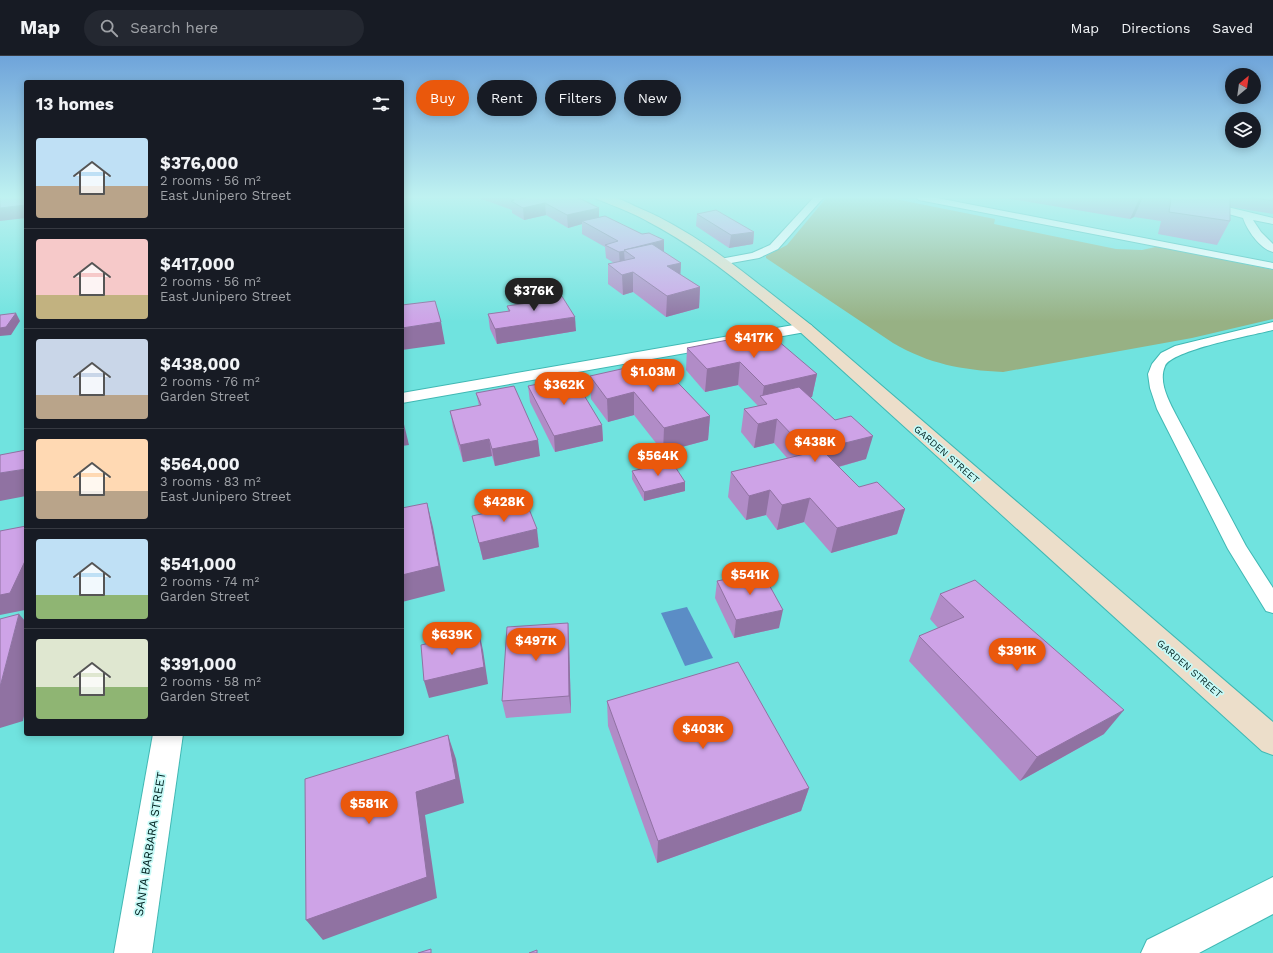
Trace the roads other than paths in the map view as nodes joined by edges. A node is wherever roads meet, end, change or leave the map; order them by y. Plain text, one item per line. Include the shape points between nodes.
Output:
1 (685, 239) edge
2 (781, 239) edge
3 (1134, 239) edge
4 (1263, 239) edge
5 (1273, 249) edge
6 (720, 262) junction
7 (1273, 266) edge
8 (805, 328) junction
9 (1271, 328) edge
10 (404, 398) edge
11 (1273, 605) edge
12 (168, 736) edge
13 (1273, 741) edge
14 (1273, 895) edge
15 (133, 953) edge
16 (1160, 953) edge

1 - 6 street, GARDEN STREET
2 - 6 lane via 769,250 756,256
3 - 7 lane
4 - 5 lane
6 - 8 street, GARDEN STREET
8 - 10 street
8 - 13 street, GARDEN STREET
9 - 11 lane via 1180,349 1161,361 1156,369 1156,380 1161,400 1171,421 1238,549
12 - 15 street, SANTA BARBARA STREET
14 - 16 street

